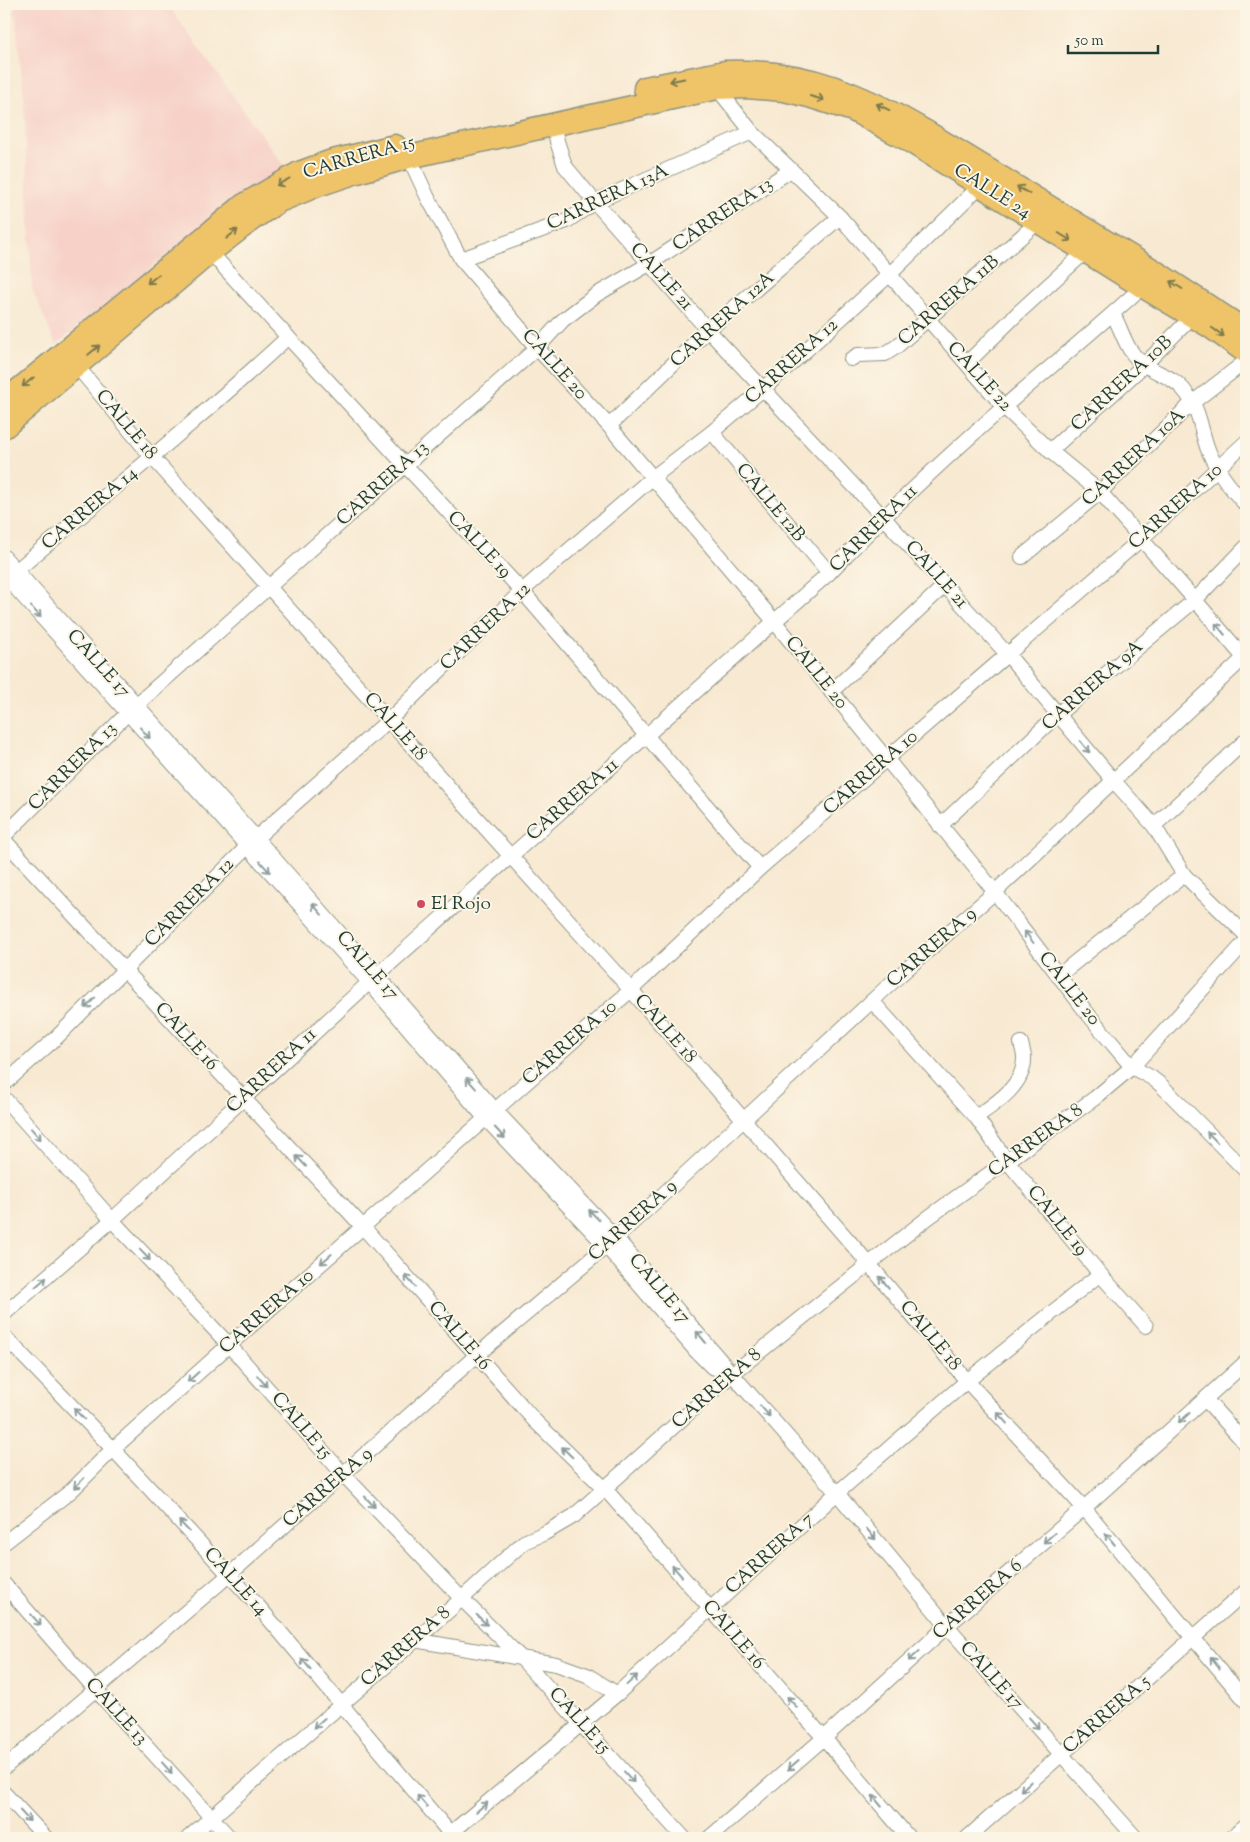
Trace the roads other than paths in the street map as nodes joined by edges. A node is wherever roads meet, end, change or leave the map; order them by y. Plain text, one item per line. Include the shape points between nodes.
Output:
1 (721, 80) junction
2 (553, 124) junction
3 (752, 132) junction
4 (409, 157) junction
5 (791, 170) junction
6 (981, 185) junction
7 (595, 202) junction
8 (840, 217) junction
9 (1039, 222) junction
10 (1086, 251) junction
11 (210, 252) junction
12 (461, 258) junction
13 (649, 264) junction
14 (889, 276) junction
15 (1143, 286) junction
16 (1113, 314) junction
17 (1193, 316) junction
18 (928, 320) junction
19 (708, 330) junction
20 (1246, 331) edge
21 (288, 337) junction
22 (536, 348) junction
23 (1246, 352) edge
24 (850, 359) dead end
25 (1246, 361) edge
26 (967, 363) junction
27 (76, 365) junction
28 (1144, 365) junction
29 (763, 389) junction
30 (4, 402) edge
31 (1192, 403) junction
32 (1004, 407) junction
33 (609, 426) junction
34 (4, 427) edge
35 (712, 432) junction
36 (1246, 442) edge
37 (1050, 451) junction
38 (152, 457) junction
39 (404, 466) junction
40 (1217, 470) junction
41 (652, 478) junction
42 (1100, 492) junction
43 (1246, 506) edge
44 (883, 517) junction
45 (1140, 540) junction
46 (1246, 547) edge
47 (4, 557) edge
48 (1022, 557) dead end
49 (829, 573) junction
50 (7, 577) edge
51 (944, 586) junction
52 (268, 587) junction
53 (522, 591) junction
54 (1195, 600) junction
55 (774, 621) junction
56 (1008, 654) junction
57 (1245, 658) edge
58 (830, 692) junction
59 (131, 710) junction
60 (1058, 714) junction
61 (389, 720) junction
62 (647, 735) junction
63 (1246, 740) edge
64 (886, 760) junction
65 (1113, 780) junction
66 (940, 826) junction
67 (1154, 826) junction
68 (4, 836) edge
69 (4, 840) edge
70 (251, 843) junction
71 (510, 856) junction
72 (760, 868) junction
73 (1184, 875) junction
74 (995, 892) junction
75 (1246, 935) edge
76 (1246, 941) edge
77 (124, 968) junction
78 (1058, 976) junction
79 (372, 979) junction
80 (631, 990) junction
81 (872, 1001) junction
82 (1021, 1043) dead end
83 (1132, 1067) junction
84 (4, 1084) edge
85 (4, 1098) edge
86 (242, 1099) junction
87 (490, 1114) junction
88 (976, 1117) junction
89 (745, 1121) junction
90 (1008, 1162) junction
91 (1246, 1171) edge
92 (112, 1220) junction
93 (363, 1227) junction
94 (611, 1242) junction
95 (869, 1264) junction
96 (1100, 1274) junction
97 (4, 1314) edge
98 (1146, 1326) dead end
99 (4, 1336) edge
100 (229, 1345) junction
101 (476, 1356) junction
102 (1246, 1362) edge
103 (732, 1374) junction
104 (967, 1381) junction
105 (1205, 1399) junction
106 (1246, 1444) edge
107 (113, 1449) junction
108 (344, 1475) junction
109 (605, 1489) junction
110 (837, 1493) junction
111 (1084, 1508) junction
112 (4, 1542) edge
113 (229, 1575) junction
114 (4, 1584) edge
115 (1246, 1591) edge
116 (461, 1598) junction
117 (709, 1608) junction
118 (947, 1626) junction
119 (1194, 1638) junction
120 (414, 1640) junction
121 (522, 1659) junction
122 (96, 1690) junction
123 (617, 1694) junction
124 (1246, 1701) edge
125 (340, 1705) junction
126 (581, 1723) junction
127 (824, 1738) junction
128 (1062, 1754) junction
129 (4, 1768) edge
130 (4, 1793) edge
131 (212, 1817) junction
132 (1246, 1825) edge
133 (449, 1837) edge
134 (46, 1838) edge
135 (188, 1838) edge
136 (230, 1838) edge
137 (684, 1838) edge
138 (709, 1838) edge
139 (909, 1838) edge
140 (967, 1838) edge
141 (1136, 1838) edge
142 (1231, 1838) edge

1 - 2 main road, CARRERA 15
1 - 3 street, CALLE 22
1 -> 6 main road, CALLE 24 via 747,87 784,90 853,110
20 -> 1 main road, CALLE 24 via 975,161 870,101 808,80 753,72
1 -> 30 main road, CARRERA 15 via 680,80 364,153 299,173 244,205
2 - 4 main road, CARRERA 15
2 - 7 street, CALLE 21 via 565,166
3 - 5 street, CALLE 22
3 - 7 street, CARRERA 13A
11 -> 4 main road, CARRERA 15 via 279,201 318,185
4 - 12 street, CALLE 20
5 - 8 street, CALLE 22
5 - 13 street, CARRERA 13
6 - 9 main road, CALLE 24
6 - 14 street, CARRERA 12
7 - 12 street, CARRERA 13A via 568,221
7 - 13 street, CALLE 21
8 - 14 street, CALLE 22
8 - 19 street, CARRERA 12A
9 -> 10 main road, CALLE 24
9 - 18 street, CARRERA 11B
10 - 15 main road, CALLE 24
10 - 26 street
11 - 21 street, CALLE 19
27 -> 11 main road, CARRERA 15
12 - 22 street, CALLE 20
13 - 19 street, CALLE 21
13 - 22 street, CARRERA 13 via 596,295 563,320
14 - 18 street, CALLE 22
14 - 29 street, CARRERA 12
15 - 16 street, CARRERA 11
15 - 17 main road, CALLE 24
16 - 28 street via 1130,352
16 - 32 street, CARRERA 11
17 -> 23 main road, CALLE 24
17 - 28 street, CARRERA 10B
18 - 24 street, CARRERA 11B via 885,354 858,355
18 - 26 street, CALLE 22
19 - 29 street, CALLE 21
19 - 33 street, CARRERA 12A
21 - 38 street, CARRERA 14
21 - 39 street, CALLE 19
22 - 33 street, CALLE 20
22 - 39 street, CARRERA 13
25 - 31 street, CARRERA 10A
26 - 32 street, CALLE 22
27 - 34 main road, CARRERA 15
27 - 38 street, CALLE 18
28 - 31 street via 1173,380
28 - 37 street, CARRERA 10B
29 - 35 street, CARRERA 12
29 - 44 street, CALLE 21
31 - 40 street via 1197,409
31 - 42 street, CARRERA 10A
32 - 37 street, CALLE 22
32 - 44 street, CARRERA 11
33 - 41 street, CALLE 20
35 - 41 street, CARRERA 12
35 - 49 street, CALLE 12B
36 - 40 street, CARRERA 10
37 - 42 street, CALLE 22
38 - 50 street, CARRERA 14
38 - 52 street, CALLE 18
39 - 52 street, CARRERA 13
39 - 53 street, CALLE 19
40 - 43 street
40 - 45 street, CARRERA 10
41 - 53 street, CARRERA 12
41 - 55 street, CALLE 20
42 - 45 street, CALLE 22
42 - 48 street, CARRERA 10A
44 - 49 street, CARRERA 11
44 - 51 street, CALLE 21
45 - 54 street, CALLE 22
45 - 56 street, CARRERA 10
46 - 54 street, CARRERA 9A
47 - 50 street, CALLE 17
49 - 55 street, CARRERA 11
50 - 59 street, CALLE 17
51 - 56 street, CALLE 21
51 - 58 street
52 - 59 street, CARRERA 13
52 - 61 street, CALLE 18
53 - 61 street, CARRERA 12
53 - 62 street, CALLE 19
57 -> 54 street, CALLE 22
54 - 60 street, CARRERA 9A
55 - 58 street, CALLE 20
55 - 62 street, CARRERA 11
56 - 60 street, CALLE 21
56 - 64 street, CARRERA 10
57 - 65 street, CARRERA 9
58 - 64 street, CALLE 20
59 - 68 street, CARRERA 13
59 - 70 street, CALLE 17
60 -> 65 street, CALLE 21
60 - 66 street, CARRERA 9A
61 - 70 street, CARRERA 12
61 - 71 street, CALLE 18
62 - 71 street, CARRERA 11
62 - 72 street, CALLE 19
63 - 67 street
64 - 66 street, CALLE 20
64 - 72 street, CARRERA 10
65 - 67 street, CALLE 21
65 - 74 street, CARRERA 9
66 - 74 street, CALLE 20
67 - 73 street, CALLE 21
69 - 77 street, CALLE 16
70 - 77 street, CARRERA 12
70 - 79 street, CALLE 17
71 - 79 street, CARRERA 11
71 - 80 street, CALLE 18
72 - 80 street, CARRERA 10
73 - 75 street, CALLE 21
73 - 78 street
78 -> 74 street, CALLE 20
74 - 81 street, CARRERA 9
76 - 83 street, CARRERA 8
77 -> 84 street, CARRERA 12 via 57,1037
77 - 86 street, CALLE 16
78 - 83 street, CALLE 20
79 - 86 street, CARRERA 11
79 - 87 street, CALLE 17
80 - 87 street, CARRERA 10
80 - 89 street, CALLE 18
81 - 88 street, CALLE 19
81 - 89 street, CARRERA 9
82 - 88 street via 1024,1059 1020,1075 1009,1092
83 - 90 street, CARRERA 8
91 -> 83 street, CALLE 20 via 1161,1085
85 -> 92 street, CALLE 15
86 - 92 street, CARRERA 11
93 -> 86 street, CALLE 16
87 - 93 street, CARRERA 10
87 - 94 street, CALLE 17
88 - 90 street, CALLE 19
89 - 94 street, CARRERA 9
89 - 95 street, CALLE 18
90 - 95 street, CARRERA 8 via 928,1217
90 - 96 street, CALLE 19
97 -> 92 street, CARRERA 11
92 -> 100 street, CALLE 15
93 -> 100 street, CARRERA 10
101 -> 93 street, CALLE 16
94 - 101 street, CARRERA 9
94 - 103 street, CALLE 17
95 - 103 street, CARRERA 8
104 -> 95 street, CALLE 18
96 - 98 street, CALLE 19
96 - 104 street, CARRERA 7
107 -> 99 street, CALLE 14
100 -> 107 street, CARRERA 10
100 -> 108 street, CALLE 15
101 - 108 street, CARRERA 9
109 -> 101 street, CALLE 16 via 535,1421
102 - 105 street, CARRERA 6
103 - 109 street, CARRERA 8
103 -> 110 street, CALLE 17
104 - 110 street, CARRERA 7
111 -> 104 street, CALLE 18
105 - 106 street
105 -> 111 street, CARRERA 6
107 -> 112 street, CARRERA 10 via 71,1492
113 -> 107 street, CALLE 14
108 - 113 street, CARRERA 9
108 -> 116 street, CALLE 15
109 - 116 street, CARRERA 8 via 574,1516 524,1542
117 -> 109 street, CALLE 16
110 - 117 street, CARRERA 7
110 -> 118 street, CALLE 17
111 -> 118 street, CARRERA 6
119 -> 111 street, CALLE 18
113 - 122 street, CARRERA 9
125 -> 113 street, CALLE 14
114 -> 122 street, CALLE 13
115 - 119 street, CARRERA 5
116 - 120 street, CARRERA 8
116 -> 121 street, CALLE 15
123 -> 117 street, CARRERA 7
127 -> 117 street, CALLE 16
118 -> 127 street, CARRERA 6
118 -> 128 street, CALLE 17
124 -> 119 street, CALLE 18
119 - 128 street, CARRERA 5
120 - 121 street
120 - 125 street, CARRERA 8
121 - 123 street via 556,1664 587,1675
121 - 126 street, CALLE 15
122 - 129 street, CARRERA 9
122 -> 131 street, CALLE 13
123 - 126 street, CARRERA 7
125 -> 131 street, CARRERA 8
133 -> 125 street, CALLE 14
133 -> 126 street, CARRERA 7
126 -> 137 street, CALLE 15
127 -> 138 street, CARRERA 6
139 -> 127 street, CALLE 16
128 -> 140 street, CARRERA 5
128 - 141 street, CALLE 17
130 -> 134 street
131 - 135 street, CARRERA 8
131 - 136 street, CALLE 13
132 - 142 street

